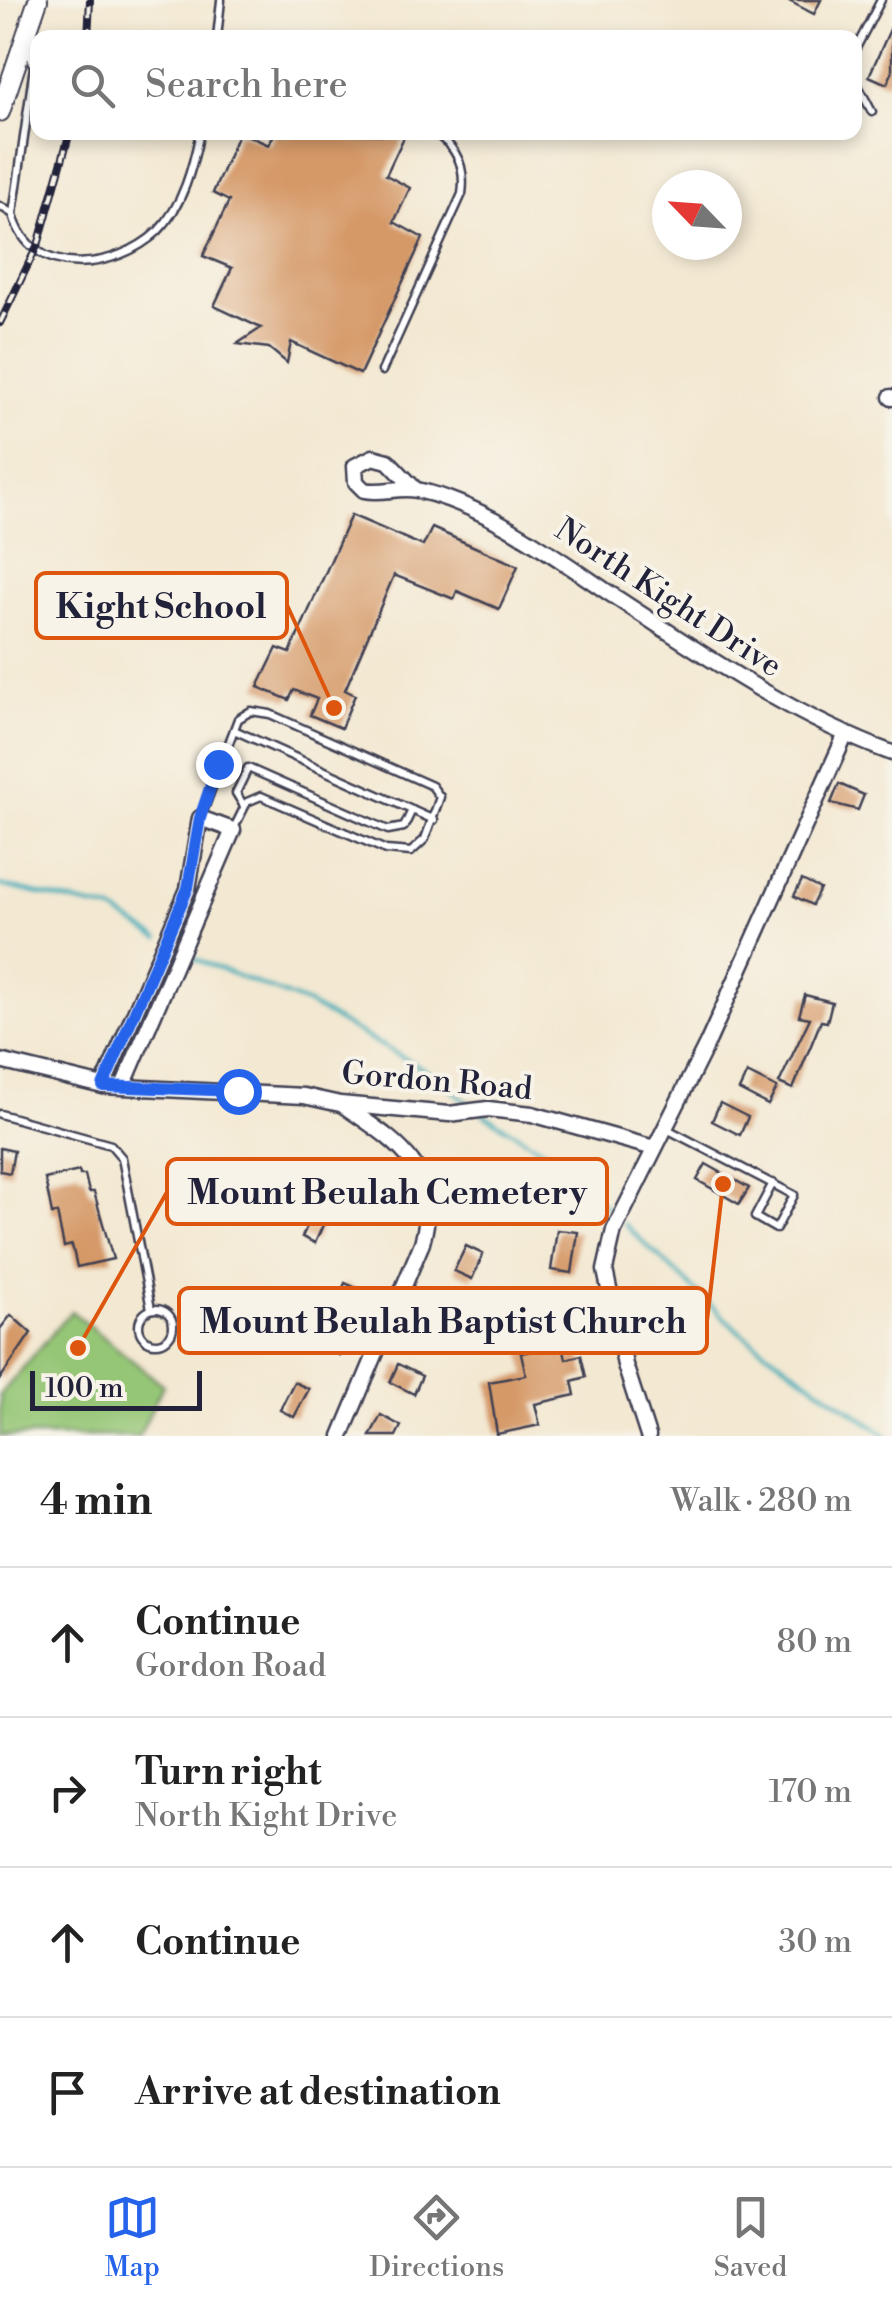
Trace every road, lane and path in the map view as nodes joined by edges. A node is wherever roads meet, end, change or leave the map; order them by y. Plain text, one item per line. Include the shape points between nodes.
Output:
1 (38, 0) edge
2 (220, 0) edge
3 (881, 0) edge
4 (30, 30) edge
5 (218, 30) edge
6 (30, 31) edge
7 (862, 37) edge
8 (27, 42) junction
9 (30, 53) edge
10 (862, 93) edge
11 (30, 95) edge
12 (0, 112) edge
13 (872, 112) dead end
14 (198, 140) edge
15 (442, 140) edge
16 (0, 206) edge
17 (13, 214) junction
18 (382, 371) dead end
19 (415, 489) dead end
20 (234, 730) junction
21 (844, 736) junction
22 (892, 754) edge
23 (245, 807) junction
24 (412, 810) junction
25 (200, 818) junction
26 (434, 820) junction
27 (233, 830) junction
28 (0, 1062) edge
29 (103, 1086) junction
30 (123, 1086) junction
31 (340, 1104) junction
32 (0, 1114) edge
33 (666, 1128) junction
34 (654, 1148) junction
35 (773, 1183) junction
36 (151, 1309) junction
37 (340, 1436) edge
38 (648, 1436) edge

1 - 4 street
2 - 5 lane
3 - 7 lane
6 - 8 street
8 - 9 lane
8 - 12 street
10 - 13 lane
11 - 17 lane
14 - 17 lane via 171,214 123,255 85,264 34,252
15 - 18 lane via 463,167 462,194
16 - 17 lane
19 - 21 street, North Kight Drive via 538,546 763,692
20 - 24 lane
20 - 25 lane
20 - 26 lane via 244,713 260,710 432,786 440,797
21 - 22 street, North Kight Drive
21 - 33 street
23 - 24 lane via 236,793 248,768 388,830 404,827
23 - 26 lane via 253,798 272,798 400,854 420,846
23 - 27 lane
24 - 26 lane
25 - 27 street
25 - 29 street via 188,888
27 - 30 street
28 - 29 street, Gordon Road
29 - 30 street, Gordon Road
30 - 31 street, Gordon Road
31 - 34 street, Gordon Road via 532,1114
31 - 37 street via 416,1164 428,1211 422,1243
32 - 36 lane via 111,1145 122,1158
33 - 34 street
33 - 35 lane
34 - 38 street via 604,1260 625,1365
35 - 35 lane via 794,1194 776,1229 755,1217
36 - 36 lane via 173,1322 160,1343 140,1333 139,1321

